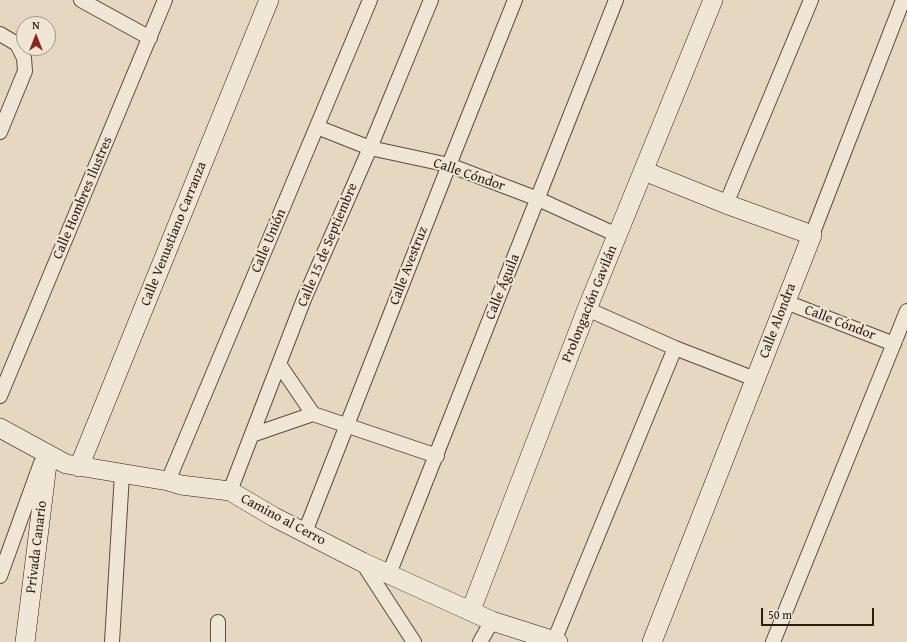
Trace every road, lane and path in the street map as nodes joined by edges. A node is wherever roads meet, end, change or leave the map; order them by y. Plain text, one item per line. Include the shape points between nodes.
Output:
1 (81, 0) edge
2 (165, 0) edge
3 (269, 0) edge
4 (370, 0) edge
5 (431, 0) edge
6 (515, 0) edge
7 (616, 0) edge
8 (713, 0) edge
9 (811, 0) edge
10 (903, 0) edge
11 (0, 34) edge
12 (150, 38) junction
13 (317, 127) junction
14 (0, 132) edge
15 (370, 148) junction
16 (449, 165) junction
17 (644, 171) junction
18 (538, 199) junction
19 (726, 204) junction
20 (617, 235) junction
21 (812, 235) junction
22 (786, 302) junction
23 (587, 309) junction
24 (907, 312) edge
25 (894, 344) junction
26 (675, 348) junction
27 (279, 364) junction
28 (755, 379) junction
29 (0, 396) edge
30 (313, 414) junction
31 (348, 424) junction
32 (0, 428) edge
33 (252, 435) junction
34 (437, 456) junction
35 (45, 458) junction
36 (79, 467) junction
37 (122, 474) junction
38 (168, 481) junction
39 (230, 491) junction
40 (306, 532) junction
41 (362, 562) junction
42 (389, 574) junction
43 (0, 576) edge
44 (471, 610) junction
45 (492, 621) junction
46 (218, 622) dead end
47 (556, 641) edge
48 (25, 642) edge
49 (112, 642) edge
50 (218, 642) edge
51 (414, 642) edge
52 (480, 642) edge
53 (652, 642) edge
54 (773, 642) edge

1 - 12 street
2 - 12 street, Calle Hombres Ilustres
3 - 36 main road, Calle Venustiano Carranza
4 - 13 street, Calle Unión
5 - 15 street, Calle 15 de Septiembre
6 - 16 street, Calle Avestruz
7 - 18 street, Calle Águila
8 - 17 main road, Prolongación Gavilán
9 - 19 street
10 - 21 street, Calle Alondra
11 - 14 street via 18,44 24,58 25,71
12 - 29 street, Calle Hombres Ilustres
13 - 15 street, Calle Cóndor
13 - 38 street, Calle Unión
15 - 16 street, Calle Cóndor
15 - 27 street, Calle 15 de Septiembre via 304,299
16 - 18 street, Calle Cóndor
16 - 31 street, Calle Avestruz
17 - 19 main road
17 - 20 main road, Prolongación Gavilán
18 - 20 street, Calle Cóndor
18 - 34 street, Calle Águila
19 - 21 main road
20 - 23 main road, Prolongación Gavilán
21 - 22 main road, Calle Alondra
22 - 25 street, Calle Cóndor
22 - 28 main road, Calle Alondra
23 - 26 street
23 - 44 main road, Prolongación Gavilán
24 - 25 street
25 - 54 street
26 - 28 street
26 - 47 street
27 - 30 street
27 - 33 street, Calle 15 de Septiembre
28 - 53 main road, Calle Alondra
30 - 31 street
30 - 33 street
31 - 34 street
31 - 40 street, Calle Avestruz
32 - 35 main road, Camino al Cerro
33 - 39 street, Calle 15 de Septiembre
34 - 42 street, Calle Águila
35 - 36 main road, Camino al Cerro
35 - 43 street via 41,462
35 - 48 main road, Privada Canario
36 - 37 main road, Camino al Cerro
37 - 38 main road, Camino al Cerro
37 - 49 street
38 - 39 main road, Camino al Cerro
39 - 40 main road, Camino al Cerro
40 - 41 main road, Camino al Cerro
41 - 42 main road, Camino al Cerro
41 - 51 street
42 - 44 main road, Camino al Cerro
44 - 45 main road, Camino al Cerro
45 - 47 main road, Camino al Cerro
45 - 52 street
46 - 50 street

